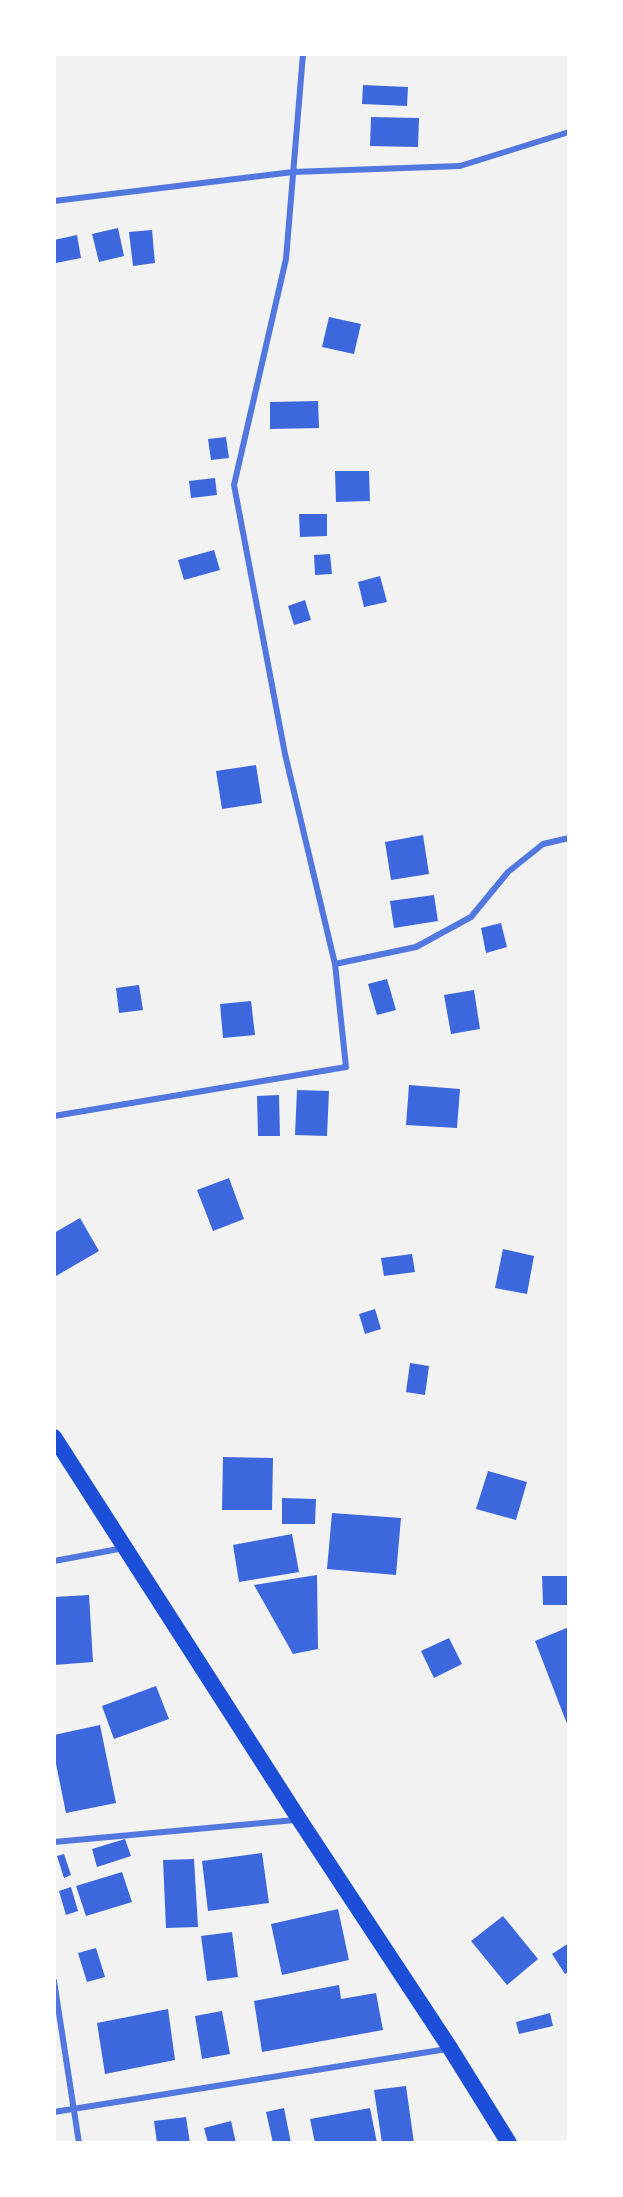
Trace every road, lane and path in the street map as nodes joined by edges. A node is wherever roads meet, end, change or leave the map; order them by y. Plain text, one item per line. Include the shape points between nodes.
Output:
1 (303, 54) edge
2 (569, 132) edge
3 (293, 172) junction
4 (54, 201) edge
5 (569, 838) edge
6 (335, 964) junction
7 (54, 1116) edge
8 (54, 1437) edge
9 (124, 1548) junction
10 (54, 1561) edge
11 (299, 1819) junction
12 (54, 1842) edge
13 (54, 1981) edge
14 (450, 2048) junction
15 (74, 2109) junction
16 (54, 2112) edge
17 (79, 2143) edge
18 (509, 2143) edge

1 - 3 street
2 - 3 street via 460,166
3 - 4 street
3 - 6 street via 286,260 234,485 285,754
5 - 6 street via 543,844 508,872 471,917 425,942
6 - 7 street via 346,1067
8 - 9 highway
9 - 10 street
9 - 11 highway
11 - 12 street
11 - 14 highway
13 - 15 street
14 - 15 street
14 - 18 highway
15 - 16 street
15 - 17 street

